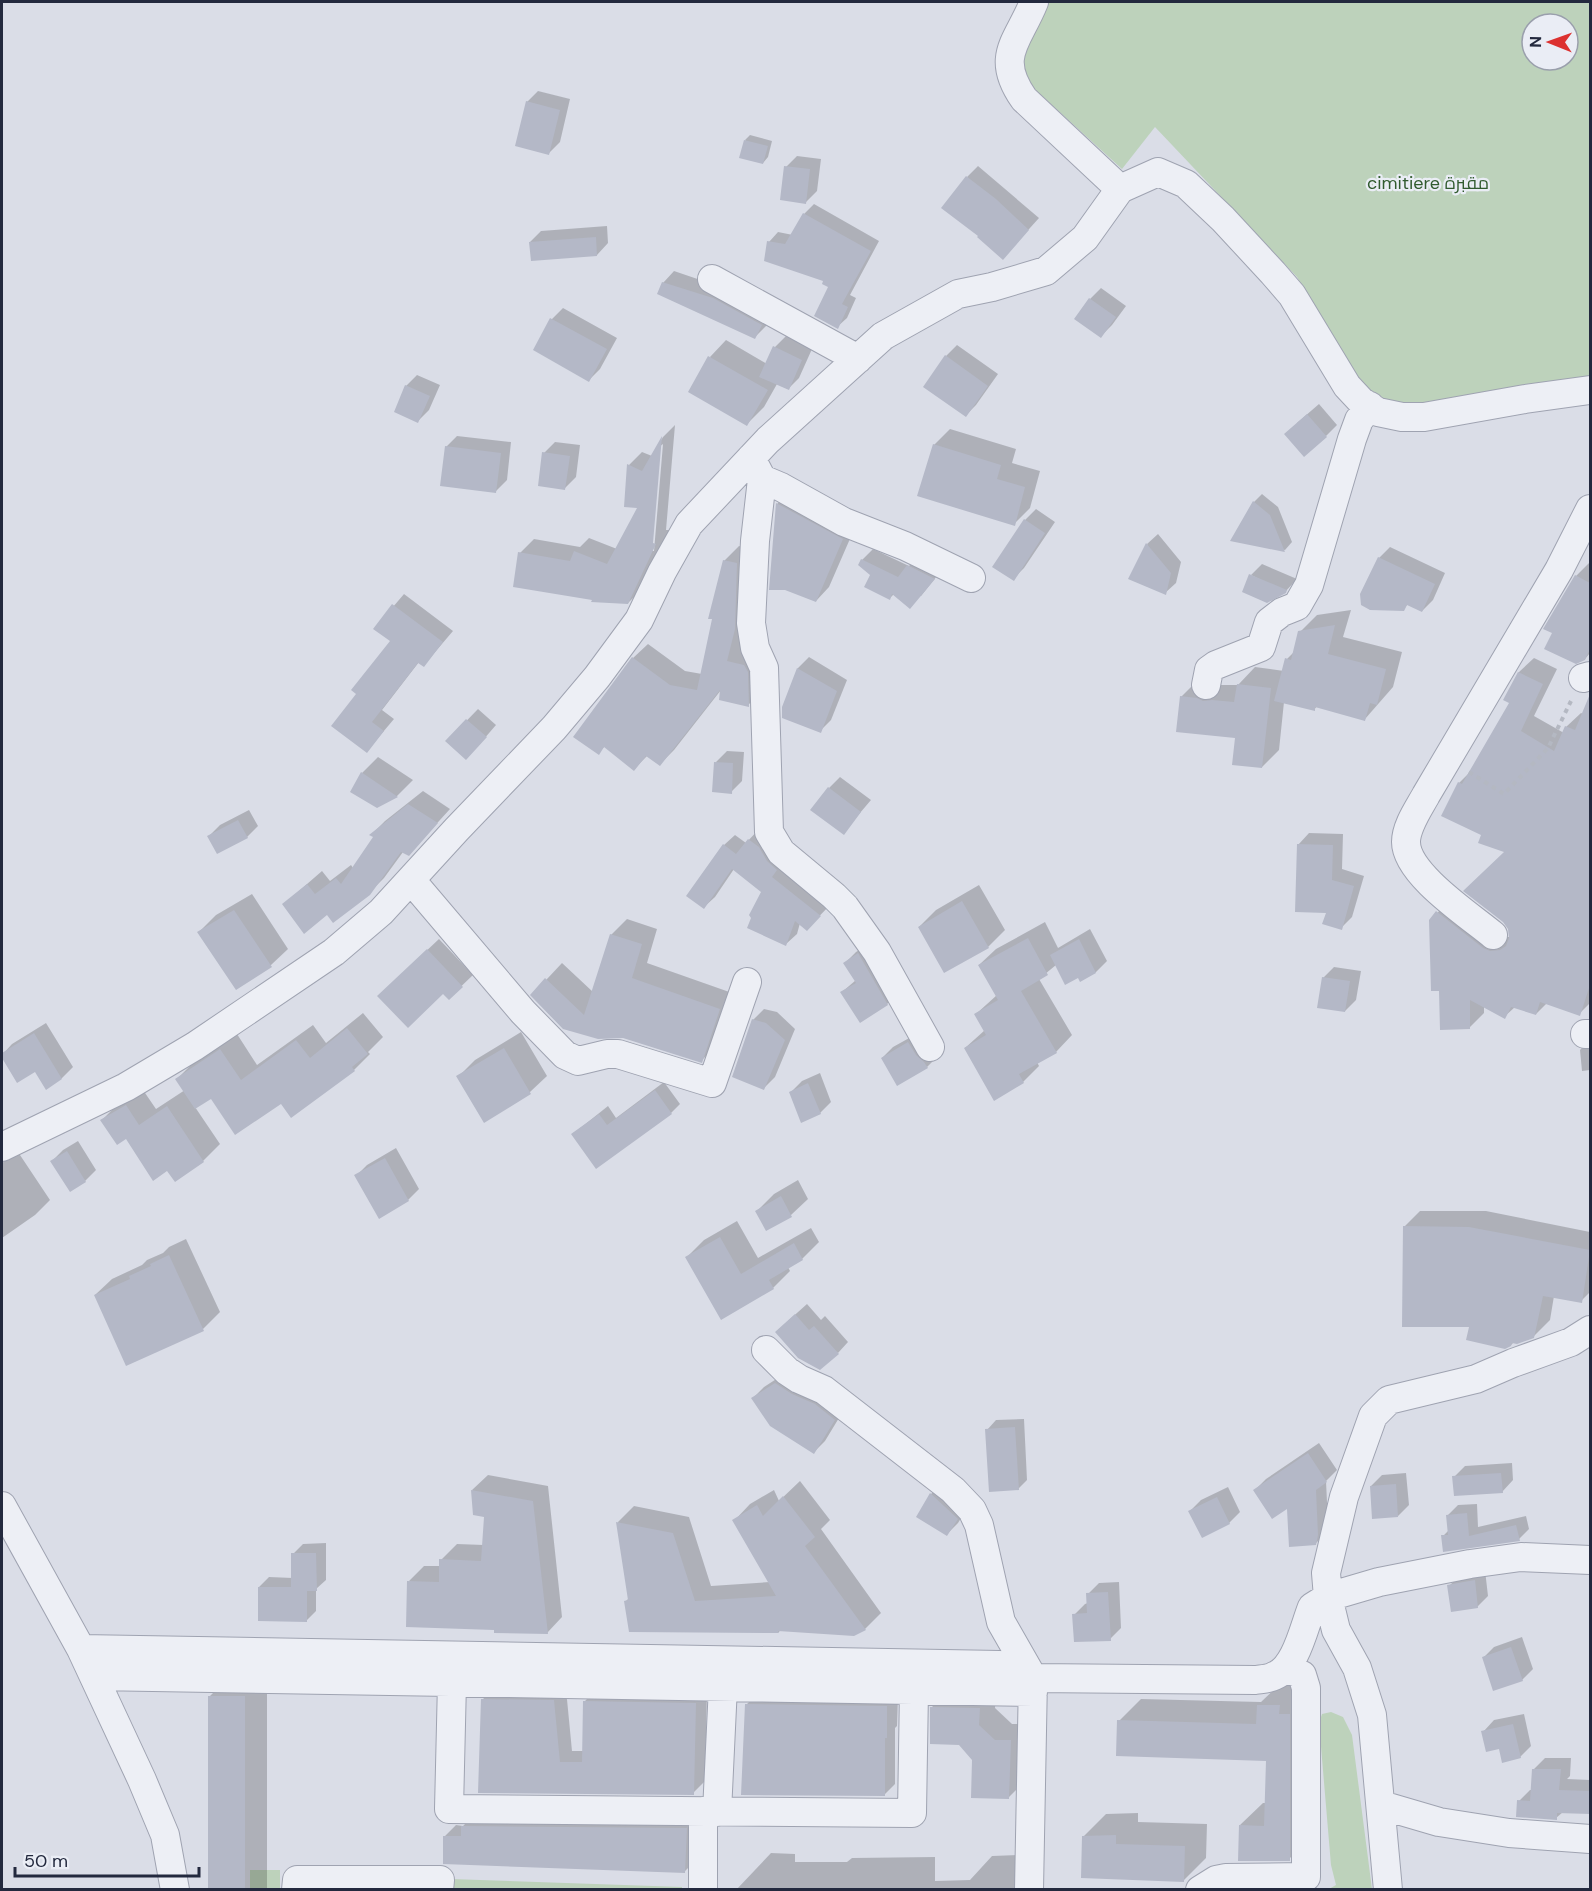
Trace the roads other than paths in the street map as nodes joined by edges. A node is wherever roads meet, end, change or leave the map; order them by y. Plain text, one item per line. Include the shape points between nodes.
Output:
1 (1034, 2) edge
2 (1120, 189) junction
3 (712, 279) dead end
4 (858, 359) junction
5 (1590, 390) edge
6 (1370, 406) junction
7 (756, 468) junction
8 (1590, 509) edge
9 (970, 578) dead end
10 (1206, 685) dead end
11 (411, 880) junction
12 (1493, 935) dead end
13 (747, 982) dead end
14 (930, 1047) dead end
15 (2, 1147) edge
16 (1590, 1330) edge
17 (766, 1350) dead end
18 (2, 1506) edge
19 (1590, 1560) edge
20 (1328, 1597) junction
21 (81, 1648) junction
22 (1286, 1668) junction
23 (94, 1676) junction
24 (1031, 1680) junction
25 (452, 1682) junction
26 (723, 1686) junction
27 (914, 1690) junction
28 (1381, 1805) junction
29 (710, 1812) junction
30 (1590, 1839) edge
31 (175, 1890) edge
32 (296, 1890) edge
33 (439, 1890) edge
34 (703, 1890) edge
35 (1029, 1890) edge
36 (1200, 1890) edge
37 (1388, 1890) edge

1 - 2 street via 1009,57 1016,87
2 - 4 street via 1085,238 1046,272 958,294 883,336
2 - 6 street via 1158,172 1186,184 1292,295 1347,386
3 - 4 street
4 - 7 street via 768,440
5 - 6 street via 1424,417 1378,412
6 - 10 street via 1352,439 1309,585 1297,606 1269,622 1261,647 1209,670
7 - 9 street via 781,487 844,522
7 - 11 street via 689,524 639,620 597,677
7 - 14 street via 751,623 754,648 764,668 769,832 780,852 845,908 877,952
8 - 12 street via 1405,840 1408,856 1420,875
11 - 13 street via 523,1012 565,1055 578,1061 618,1054 712,1083
11 - 15 street via 334,952 195,1046 126,1087
16 - 20 street via 1571,1342 1476,1379 1389,1400 1373,1416 1344,1497 1326,1573
17 - 24 street via 787,1371 824,1390 920,1464 972,1510 979,1525 1001,1622
18 - 21 street
19 - 20 street via 1521,1557 1480,1562 1379,1582
20 - 22 street via 1312,1606 1298,1648
20 - 28 street via 1336,1630 1357,1668 1372,1715
21 - 23 street
21 - 24 street via 1000,1665
22 - 24 street via 1275,1676 1255,1680
22 - 36 street via 1302,1675 1306,1688 1306,1877 1226,1878
23 - 25 street
23 - 31 street via 165,1835
24 - 27 street
24 - 35 street
25 - 26 street
25 - 29 street via 449,1809
26 - 27 street
26 - 29 street
27 - 29 street via 912,1813
28 - 30 street via 1439,1822 1509,1833
28 - 37 street
29 - 34 street
32 - 33 street via 297,1880 440,1880

